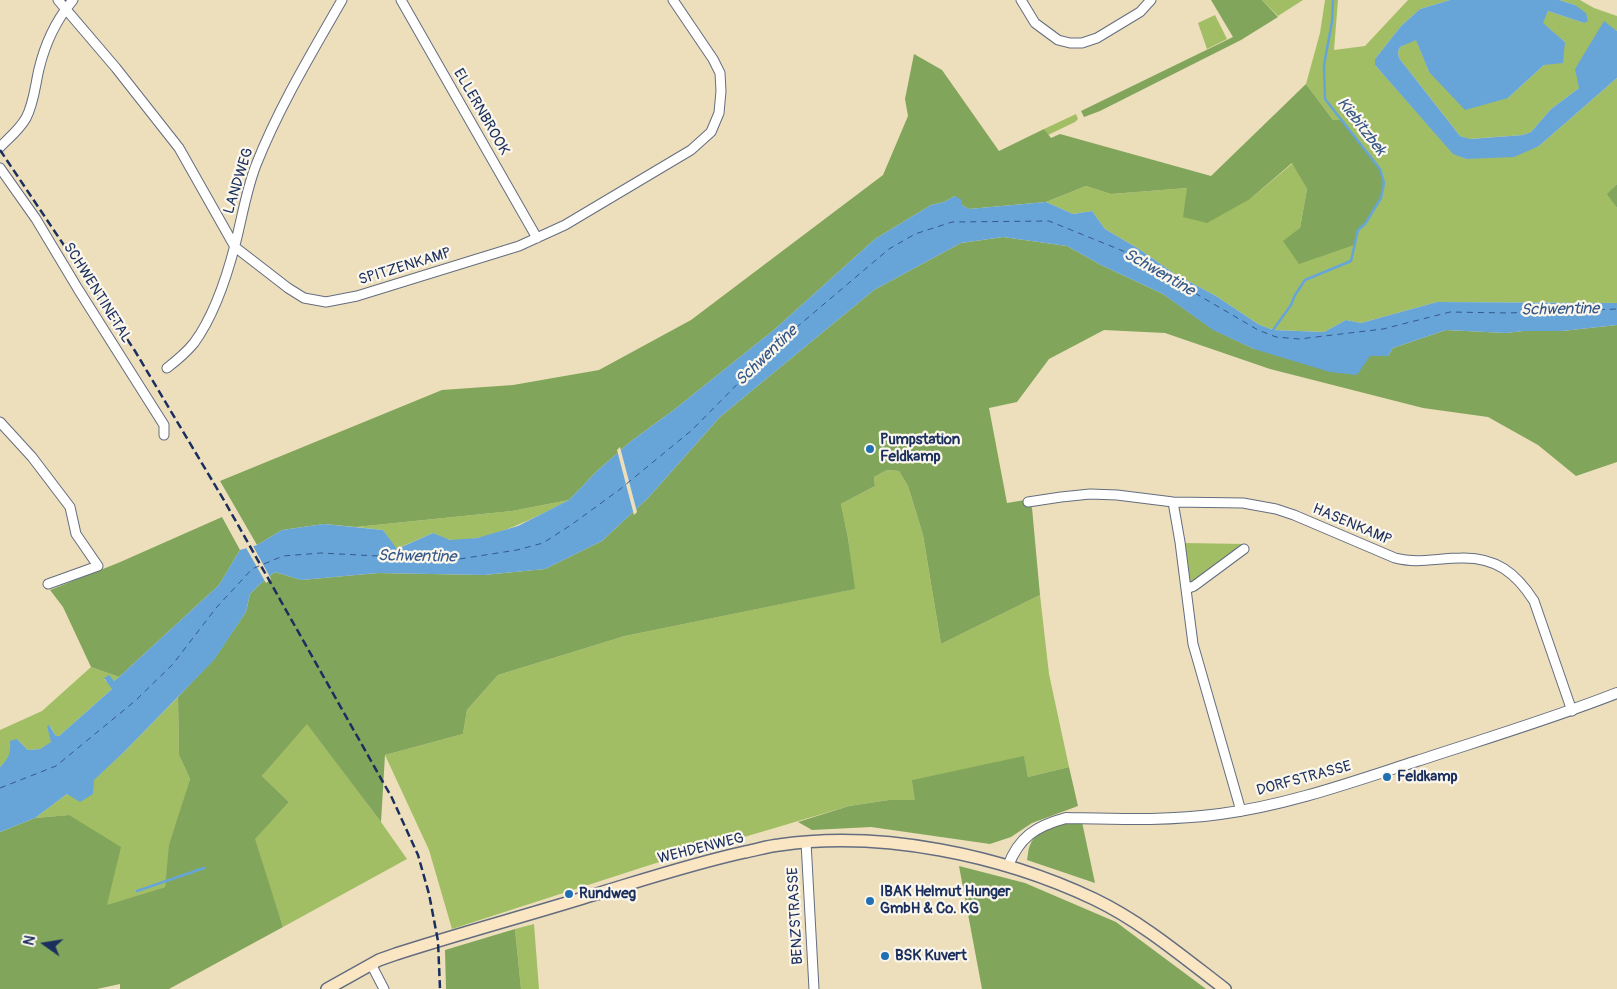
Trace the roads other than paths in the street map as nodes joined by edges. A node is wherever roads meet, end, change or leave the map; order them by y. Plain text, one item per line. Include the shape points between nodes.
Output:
1 (58, 0) edge
2 (73, 0) edge
3 (342, 0) edge
4 (401, 0) edge
5 (673, 0) edge
6 (1021, 0) edge
7 (1151, 0) edge
8 (65, 9) junction
9 (0, 147) edge
10 (0, 168) edge
11 (538, 238) junction
12 (235, 246) junction
13 (166, 368) dead end
14 (0, 422) edge
15 (164, 435) dead end
16 (1028, 502) dead end
17 (1173, 502) junction
18 (1244, 549) dead end
19 (48, 584) dead end
20 (1186, 589) junction
21 (1617, 693) edge
22 (1572, 711) junction
23 (1241, 811) junction
24 (806, 842) junction
25 (1008, 866) junction
26 (371, 964) junction
27 (327, 989) edge
28 (384, 989) edge
29 (814, 989) edge
30 (1225, 989) edge

1 - 8 street, SPITZENKAMP
2 - 8 street
3 - 12 street, LANDWEG via 267,140 248,192
4 - 11 street, ELLERNBROOK
5 - 11 street, SPITZENKAMP via 720,74 720,113 711,132 691,150
6 - 7 street via 1035,23 1058,40 1070,43 1097,38 1140,12
8 - 9 street via 46,46 26,119
8 - 12 street, SPITZENKAMP via 179,148
10 - 15 street, SCHWENTINETAL via 36,219 164,425
11 - 12 street, SPITZENKAMP via 357,296 326,302 304,298
12 - 13 street, LANDWEG via 215,305 201,331 180,358
14 - 19 street via 70,508 76,534 98,566
16 - 17 street, HASENKAMP via 1090,494
17 - 20 street
17 - 22 street, HASENKAMP via 1243,503 1276,509 1394,558 1414,562 1472,558 1504,568 1524,585 1534,601
18 - 20 street
20 - 23 street via 1193,644
21 - 22 street, DORFSTRASSE
22 - 23 street, DORFSTRASSE via 1324,791
23 - 25 street, DORFSTRASSE via 1175,818 1066,818 1049,822 1026,838 1013,852
24 - 25 main road, WEHDENWEG via 868,841 924,847
24 - 26 main road, WEHDENWEG via 711,860 431,943
24 - 29 street, BENZSTRASSE
25 - 30 main road, WEHDENWEG via 1094,899 1126,917
26 - 27 main road, WEHDENWEG
26 - 28 street

